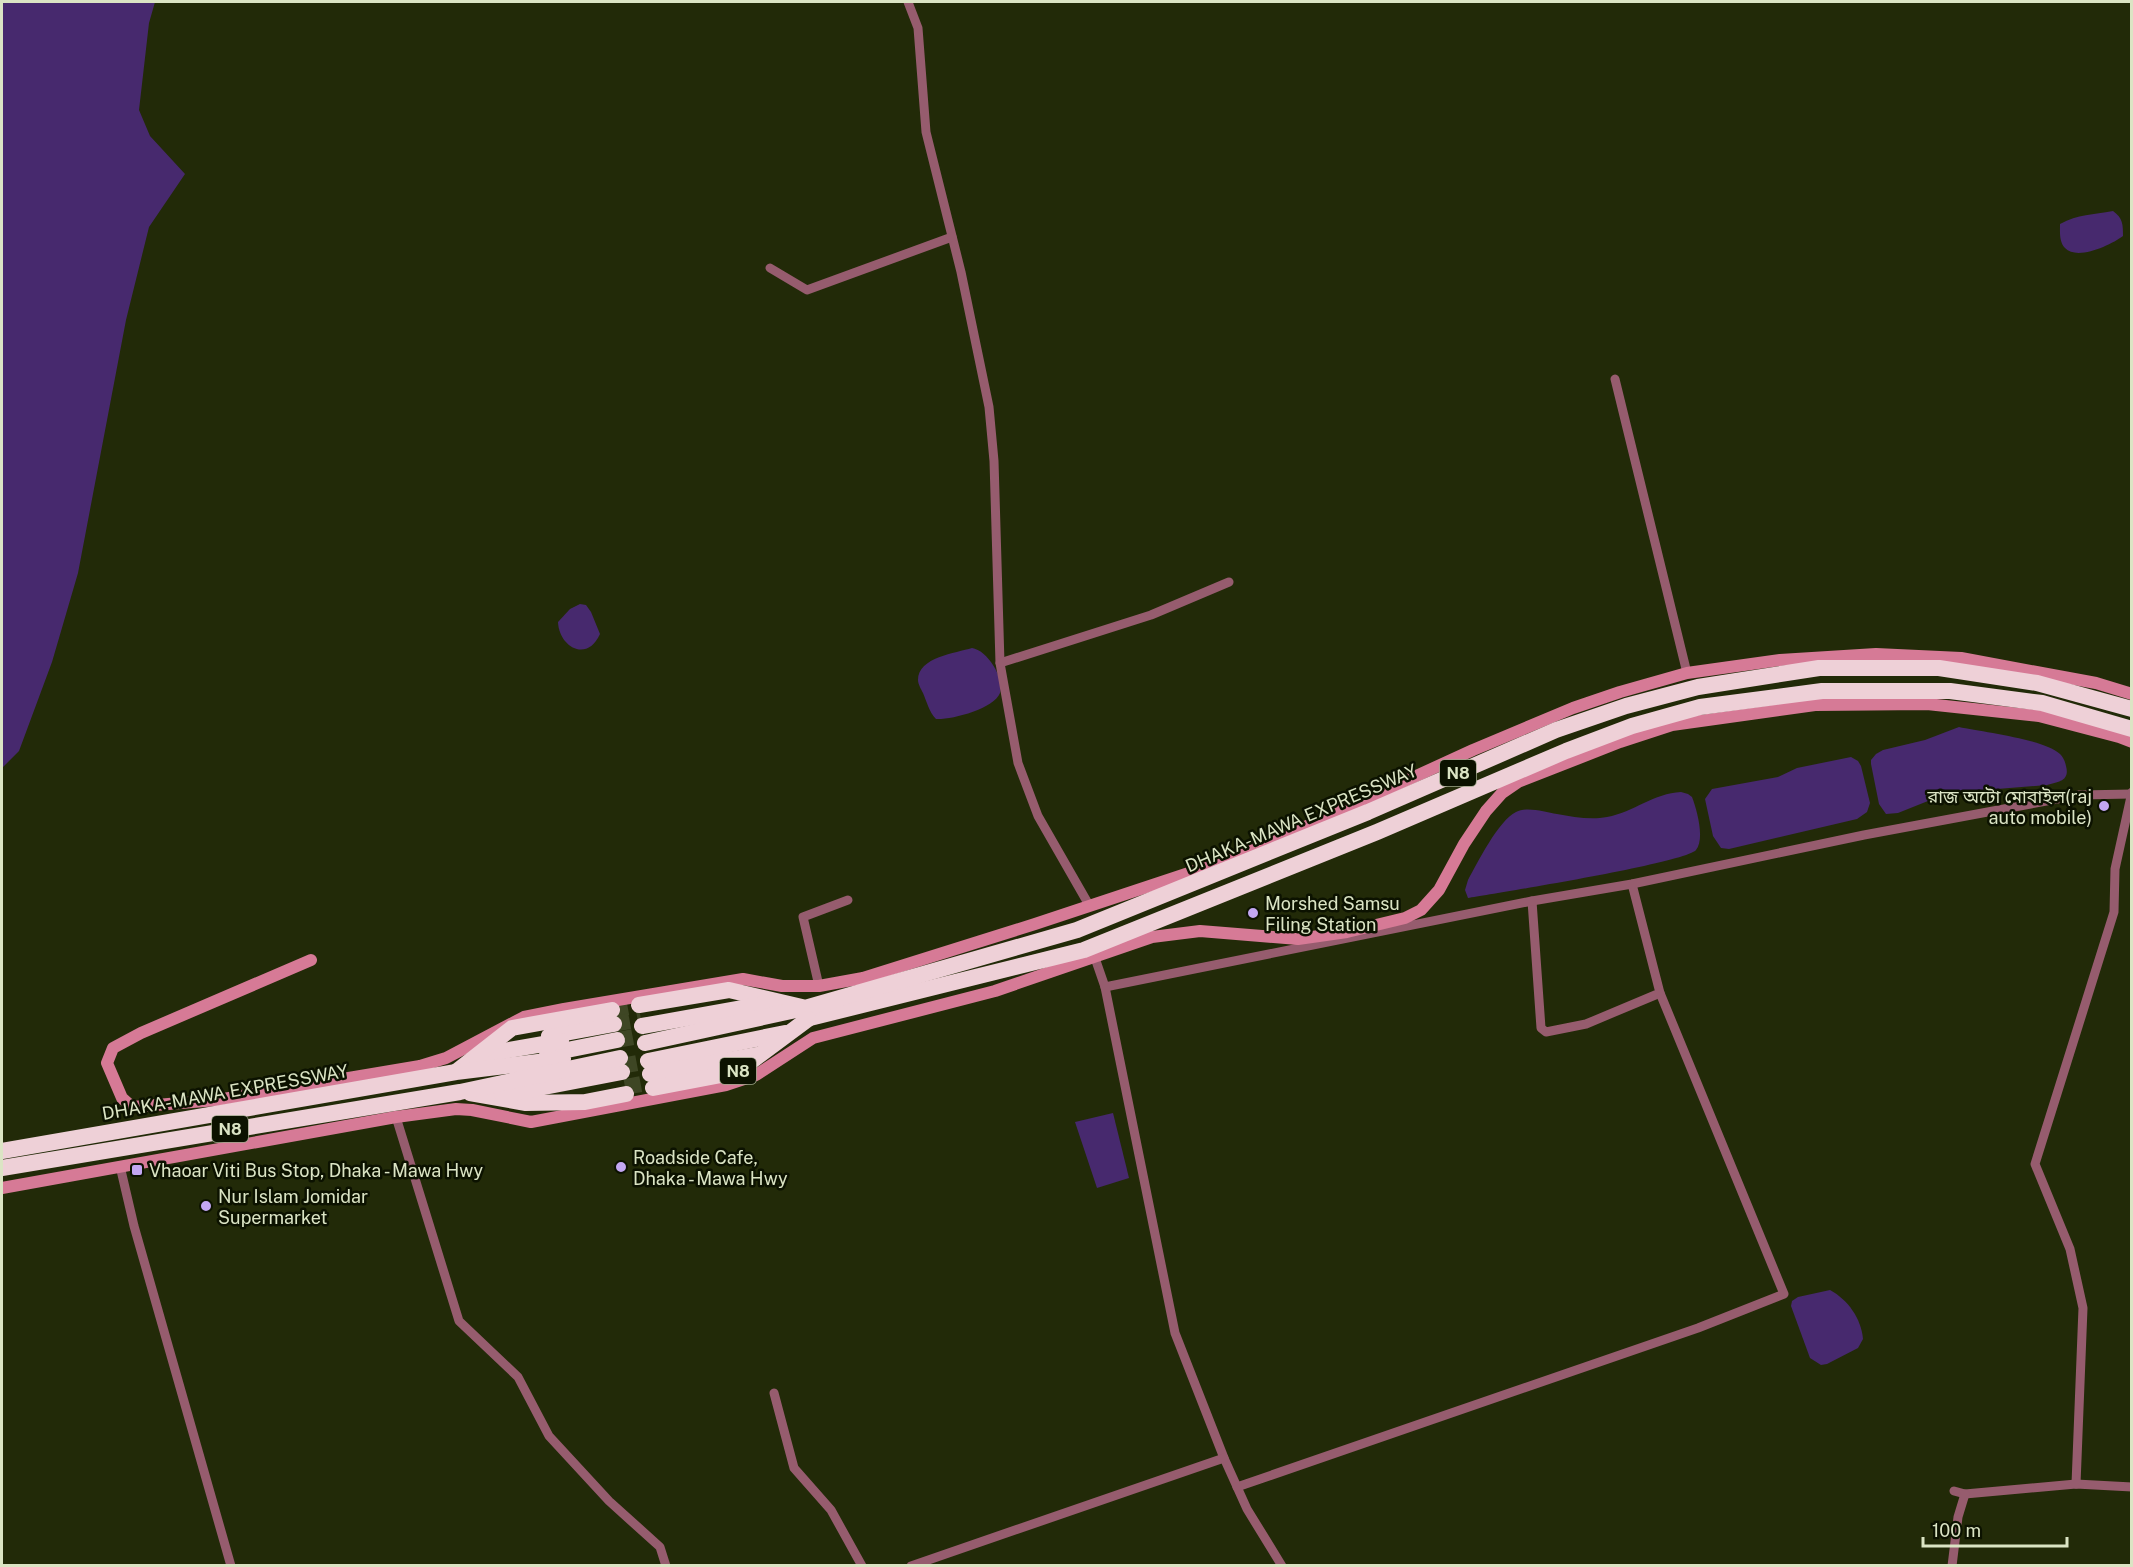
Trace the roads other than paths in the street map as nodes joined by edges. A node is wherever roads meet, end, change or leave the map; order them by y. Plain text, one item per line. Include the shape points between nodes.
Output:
1 (908, 2) edge
2 (952, 237) junction
3 (770, 268) dead end
4 (1615, 379) dead end
5 (1229, 582) dead end
6 (1000, 663) junction
7 (1687, 673) junction
8 (2132, 694) edge
9 (2132, 709) edge
10 (2132, 729) edge
11 (2132, 742) edge
12 (2131, 793) edge
13 (1632, 884) junction
14 (848, 900) dead end
15 (1532, 901) junction
16 (1089, 905) junction
17 (1095, 958) junction
18 (311, 960) dead end
19 (819, 986) junction
20 (1105, 987) junction
21 (1660, 993) junction
22 (796, 1009) junction
23 (783, 1037) junction
24 (646, 1047) junction
25 (619, 1052) junction
26 (477, 1055) junction
27 (460, 1092) junction
28 (492, 1097) junction
29 (396, 1117) junction
30 (2, 1151) edge
31 (120, 1166) junction
32 (2, 1168) edge
33 (2, 1188) edge
34 (774, 1393) dead end
35 (1224, 1458) junction
36 (2076, 1484) junction
37 (1237, 1487) junction
38 (2132, 1487) edge
39 (1954, 1491) dead end
40 (1965, 1494) junction
41 (231, 1566) edge
42 (666, 1566) edge
43 (862, 1566) edge
44 (911, 1566) edge
45 (1282, 1566) edge
46 (1952, 1566) edge

1 - 2 street via 918,28 926,132
2 - 3 street via 807,290
2 - 6 street via 989,407
4 - 7 street
5 - 6 street via 1151,615
6 - 16 street via 1018,763 1038,816
7 - 8 street via 1780,660 1866,655 1961,658 2096,683
7 - 16 street via 1573,708 1222,862
9 - 22 highway, DHAKA-MAWA EXPRESSWAY / N8 via 2037,683 1940,668 1819,668 1698,687 1556,730 1368,813 1077,930
10 - 22 highway, DHAKA-MAWA EXPRESSWAY / N8 via 2042,703 1950,691 1822,692 1700,706 1566,751 1084,950
11 - 17 street via 2039,716 1927,704 1815,705 1672,725 1518,782 1486,811 1439,891 1421,910 1405,918 1298,939 1200,931 1172,933 1122,946
12 - 13 street via 2079,795
12 - 36 street via 2115,868 2114,912 2035,1164 2070,1249 2083,1308
13 - 15 street
13 - 21 street
14 - 19 street via 803,917
15 - 20 street
15 - 21 street via 1543,1031 1586,1024
16 - 19 street via 863,978
17 - 20 street
17 - 29 street via 995,991 813,1038 756,1075 726,1084 531,1122 456,1109
18 - 19 street via 113,1048 107,1064 122,1098 132,1107 217,1100 420,1066 447,1058 524,1017 701,985 743,979 782,986
20 - 35 street via 1175,1333
21 - 37 street via 1784,1294 1698,1328
22 - 23 highway, DHAKA-MAWA EXPRESSWAY / N8
22 - 24 highway, DHAKA-MAWA EXPRESSWAY / N8
22 - 24 highway, DHAKA-MAWA EXPRESSWAY / N8
22 - 24 highway, DHAKA-MAWA EXPRESSWAY / N8 via 753,995
23 - 24 highway, DHAKA-MAWA EXPRESSWAY / N8
23 - 24 highway, DHAKA-MAWA EXPRESSWAY / N8 via 754,1059
25 - 26 highway, DHAKA-MAWA EXPRESSWAY / N8
25 - 26 highway, DHAKA-MAWA EXPRESSWAY / N8
25 - 26 highway, DHAKA-MAWA EXPRESSWAY / N8 via 546,1062
25 - 27 highway, DHAKA-MAWA EXPRESSWAY / N8
25 - 28 highway, DHAKA-MAWA EXPRESSWAY / N8
25 - 28 highway, DHAKA-MAWA EXPRESSWAY / N8
25 - 28 highway, DHAKA-MAWA EXPRESSWAY / N8 via 585,1102 526,1103
26 - 30 highway, DHAKA-MAWA EXPRESSWAY / N8
27 - 28 highway, DHAKA-MAWA EXPRESSWAY / N8
27 - 32 highway, DHAKA-MAWA EXPRESSWAY / N8
29 - 31 street
29 - 42 street via 459,1321 518,1377 549,1436 609,1501 660,1547
31 - 33 street
31 - 41 street
34 - 43 street via 794,1468 831,1510
35 - 37 street
35 - 44 street
36 - 38 street
36 - 40 street
37 - 45 street
39 - 40 street
40 - 46 street

